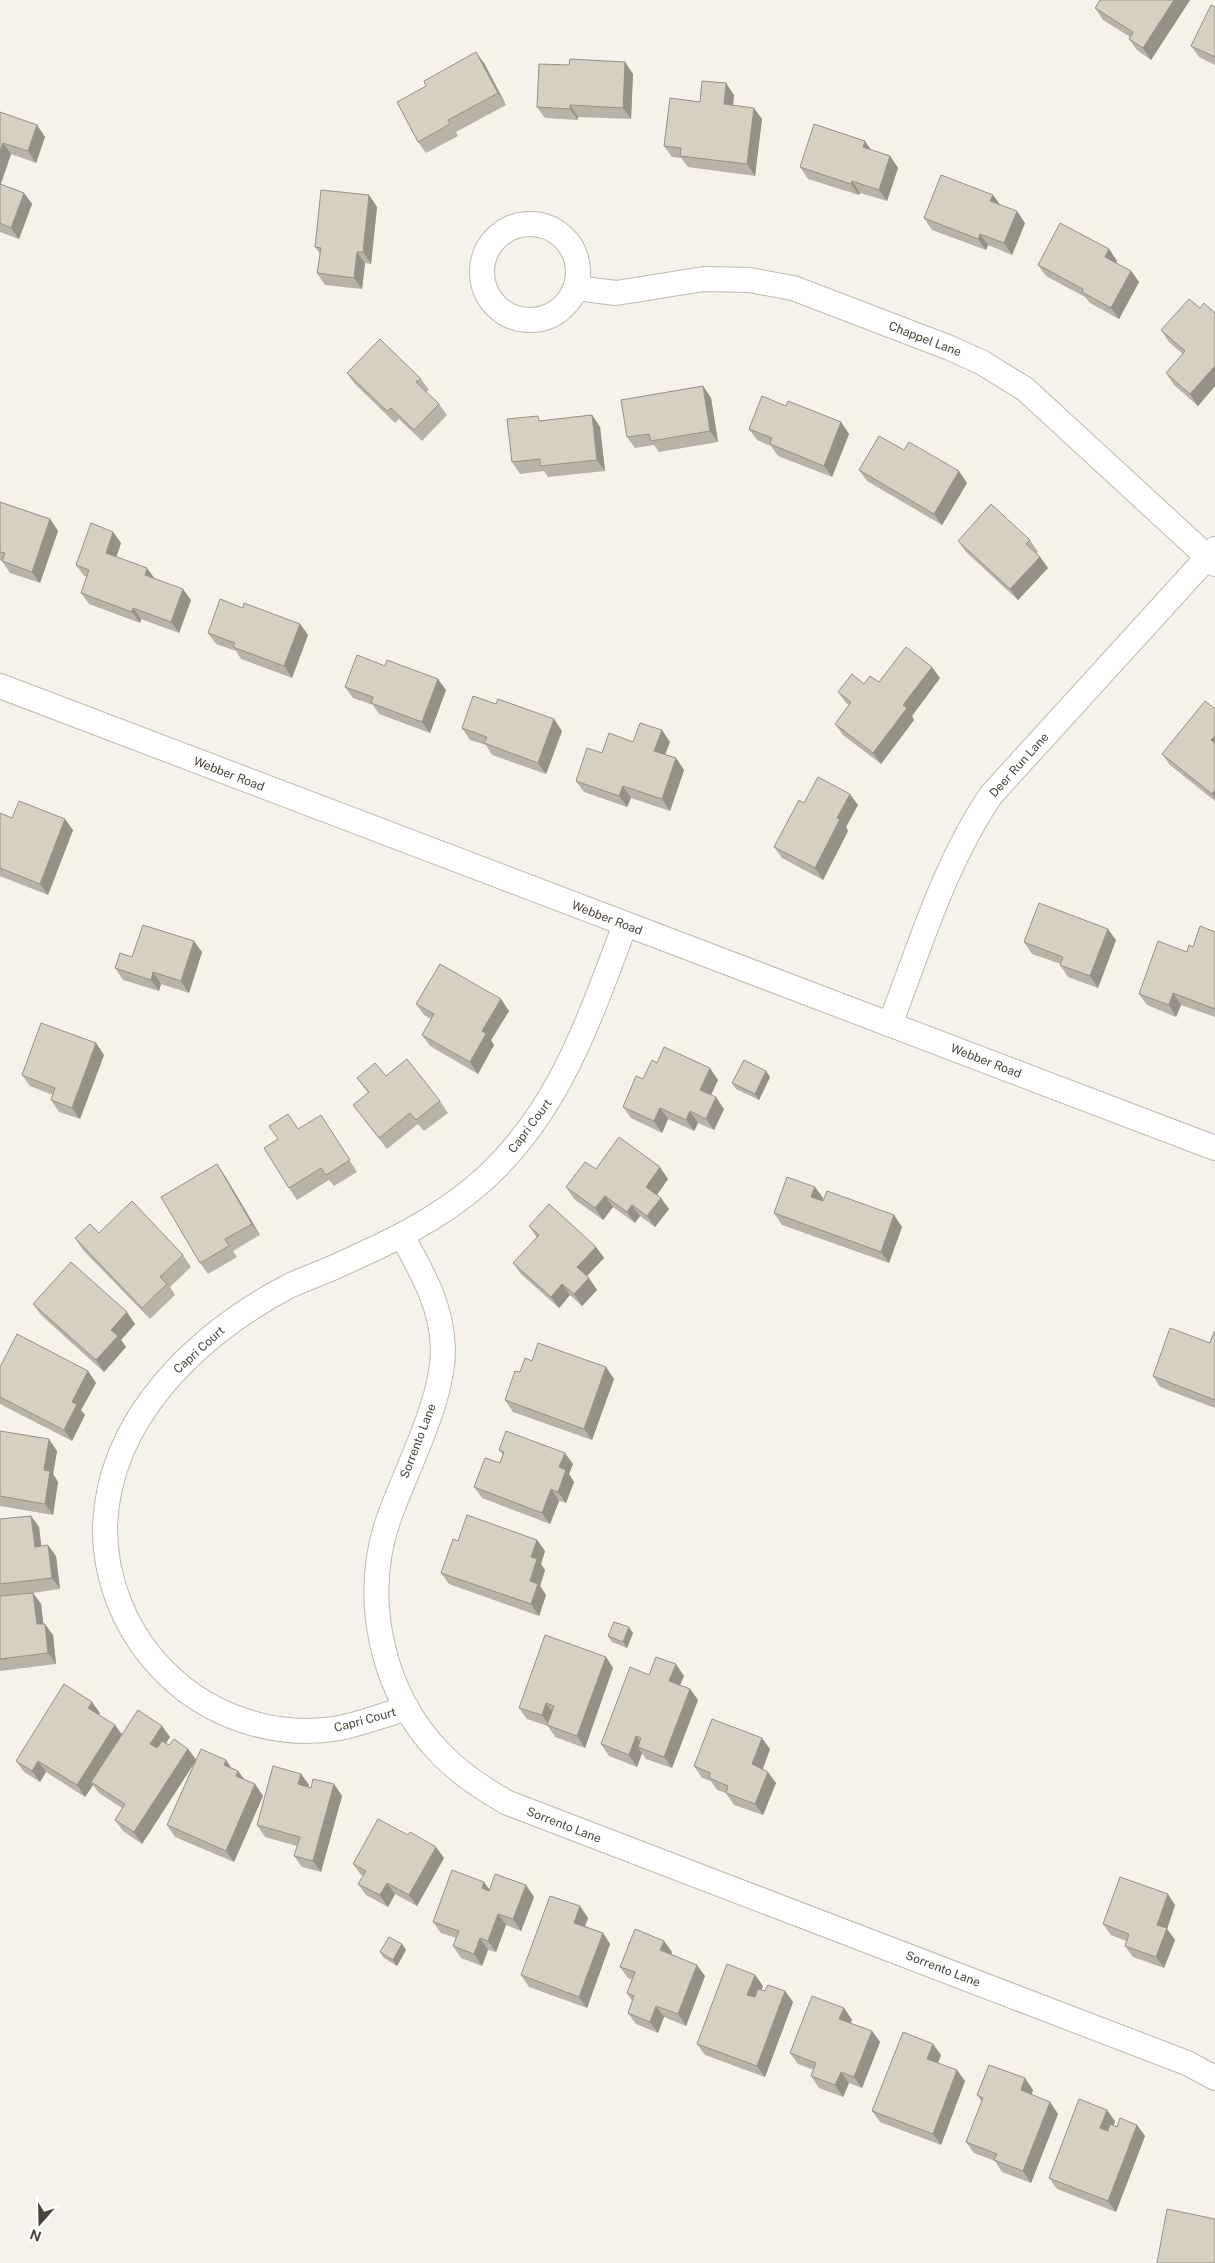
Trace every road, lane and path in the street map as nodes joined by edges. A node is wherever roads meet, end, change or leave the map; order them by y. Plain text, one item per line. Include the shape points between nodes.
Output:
1 (576, 288) junction
2 (1212, 557) edge
3 (0, 686) edge
4 (624, 925) junction
5 (890, 1024) junction
6 (1215, 1148) edge
7 (402, 1236) junction
8 (407, 1708) junction
9 (1215, 2078) edge

1 - 1 street via 577,256 569,242 543,225 527,223 512,227 488,248 482,271 488,294 497,307 510,316 542,319 568,302
1 - 2 street, Chappel Lane via 616,293 704,279 749,280 793,288 950,348 981,362 1025,389
2 - 5 street, Deer Run Lane via 991,795 953,862
3 - 4 street, Webber Road
4 - 5 street, Webber Road
4 - 7 street, Capri Court via 582,1037 564,1077 541,1115 483,1180 449,1208
5 - 6 street, Webber Road
7 - 8 street, Sorrento Lane via 435,1300 443,1350 439,1383 388,1519 377,1574 379,1630 394,1684
7 - 8 street, Capri Court via 290,1285 213,1335 179,1366 124,1444 109,1490 105,1537 107,1563 114,1587 134,1633 162,1670 199,1700 244,1721 266,1728 292,1730 341,1728
8 - 9 street, Sorrento Lane via 440,1754 468,1778 508,1803 1187,2063

